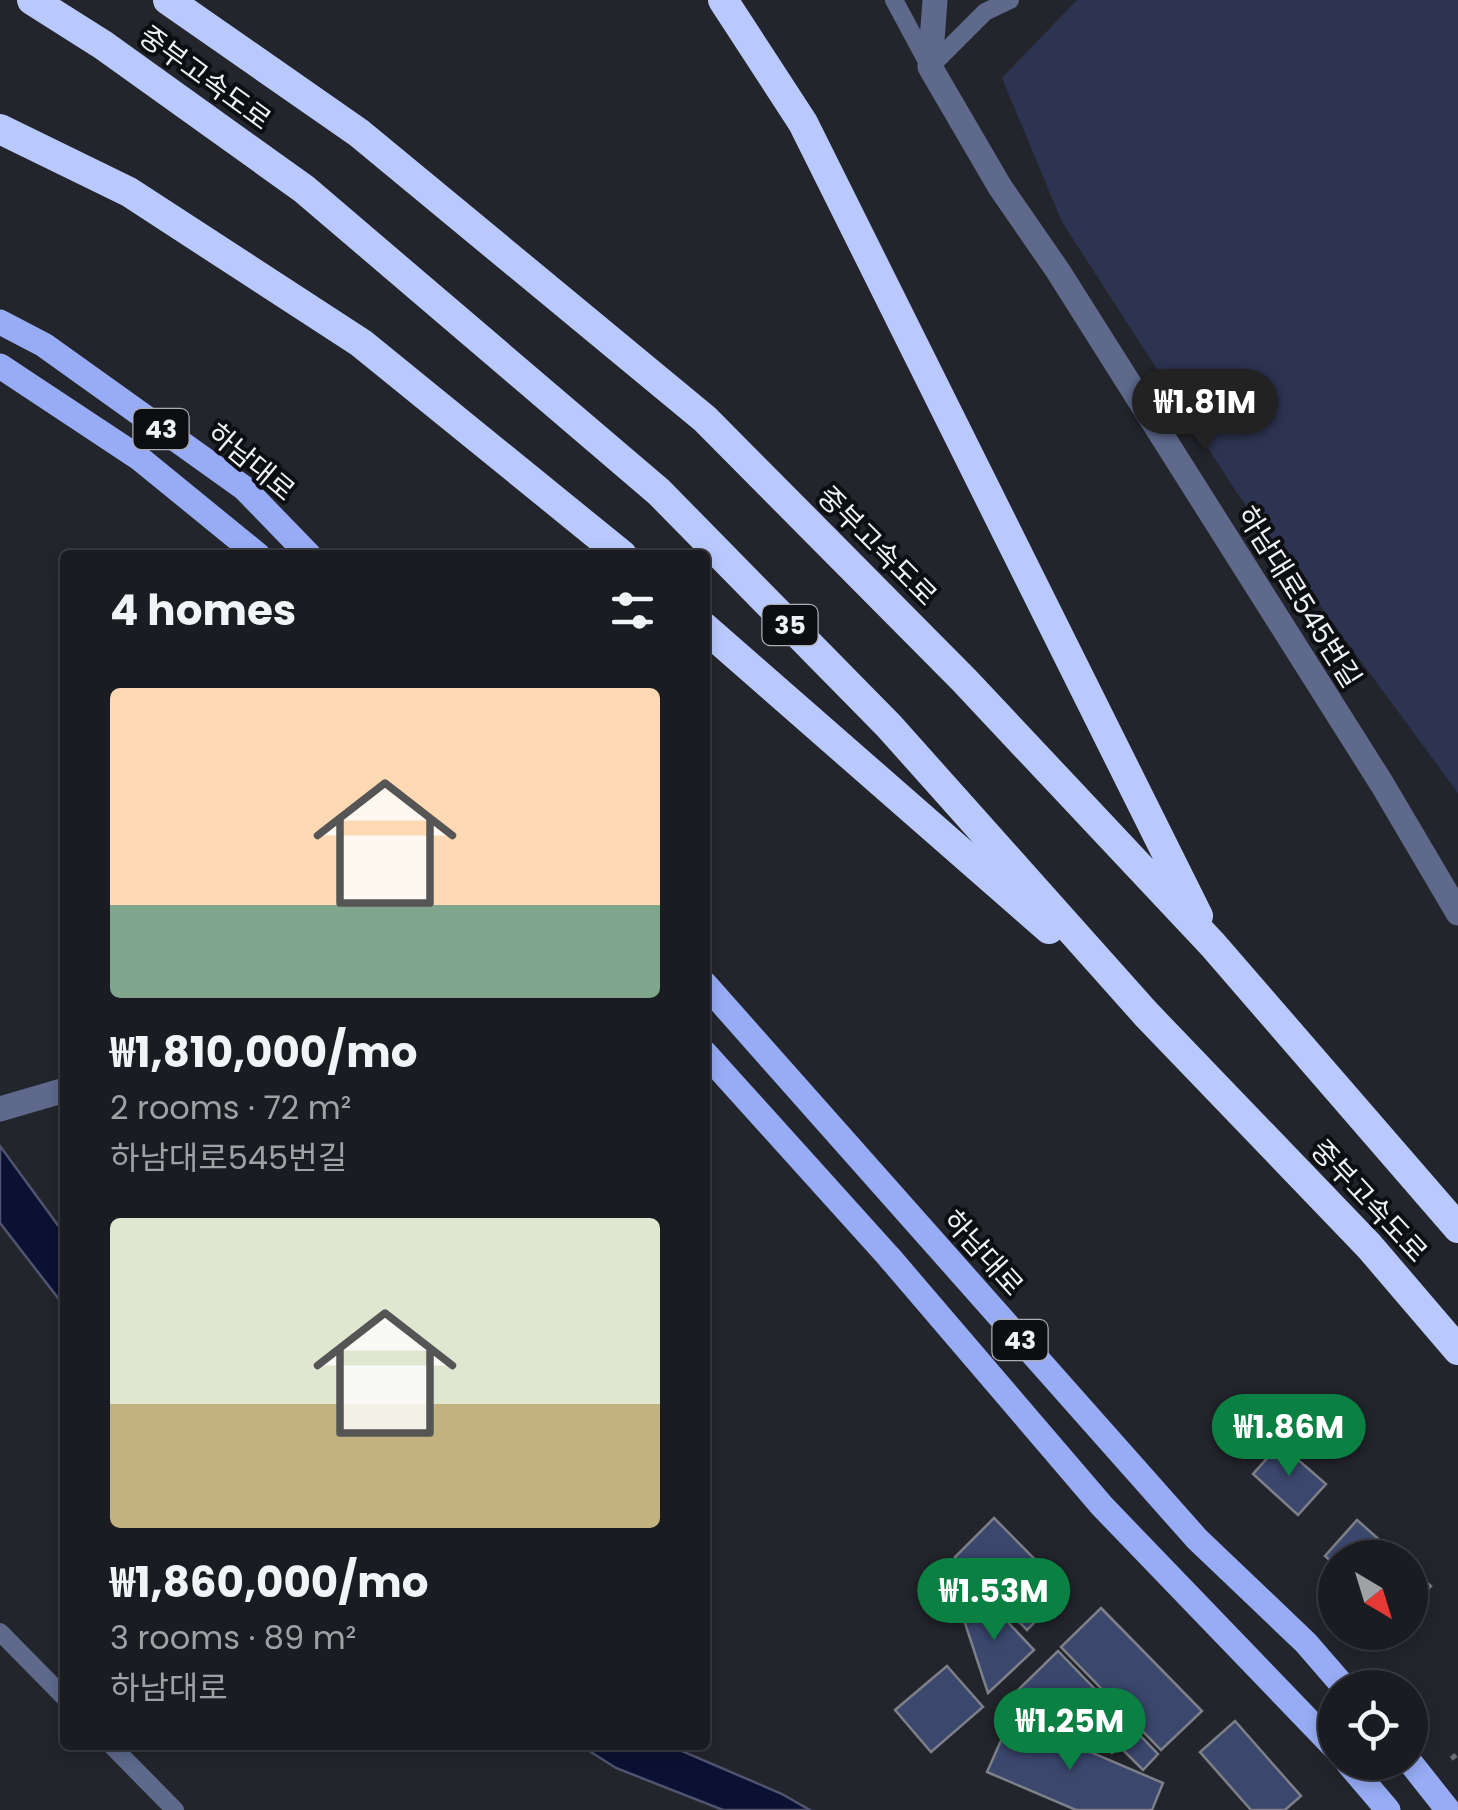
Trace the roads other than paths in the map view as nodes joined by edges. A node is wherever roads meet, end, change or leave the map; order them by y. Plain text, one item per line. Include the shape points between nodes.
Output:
1 (32, 0) edge
2 (168, 0) edge
3 (723, 0) edge
4 (894, 0) edge
5 (935, 0) edge
6 (1010, 0) edge
7 (930, 67) junction
8 (0, 130) edge
9 (0, 322) edge
10 (0, 366) edge
11 (252, 550) edge
12 (303, 550) edge
13 (616, 550) edge
14 (710, 632) edge
15 (1458, 913) edge
16 (1213, 945) junction
17 (710, 990) edge
18 (1146, 1014) junction
19 (710, 1058) edge
20 (60, 1091) edge
21 (0, 1109) edge
22 (1458, 1228) edge
23 (1458, 1350) edge
24 (0, 1632) edge
25 (1329, 1670) edge
26 (60, 1693) edge
27 (1318, 1730) edge
28 (116, 1750) edge
29 (1362, 1780) edge
30 (1424, 1780) edge
31 (175, 1810) edge
32 (1388, 1810) edge
33 (1448, 1810) edge

1 - 18 highway, 중부고속도로 / 35 via 304,189 659,492 889,726
2 - 16 highway, 중부고속도로 via 359,132 704,419 964,680
3 - 16 highway via 804,123
4 - 7 lane
5 - 7 street
6 - 7 lane via 985,12
7 - 15 street, 하남대로545번길
8 - 13 highway via 129,192 360,343
9 - 12 main road, 하남대로 / 43 via 244,488
10 - 11 main road, 43 via 139,458
14 - 18 highway, 중부고속도로
16 - 22 highway, 중부고속도로
17 - 25 main road, 하남대로 / 43 via 1197,1539
18 - 23 highway, 중부고속도로 / 35 via 1369,1246
19 - 27 main road, 43 via 1102,1506
20 - 21 street
24 - 26 lane
28 - 31 lane
29 - 32 main road
30 - 33 main road

